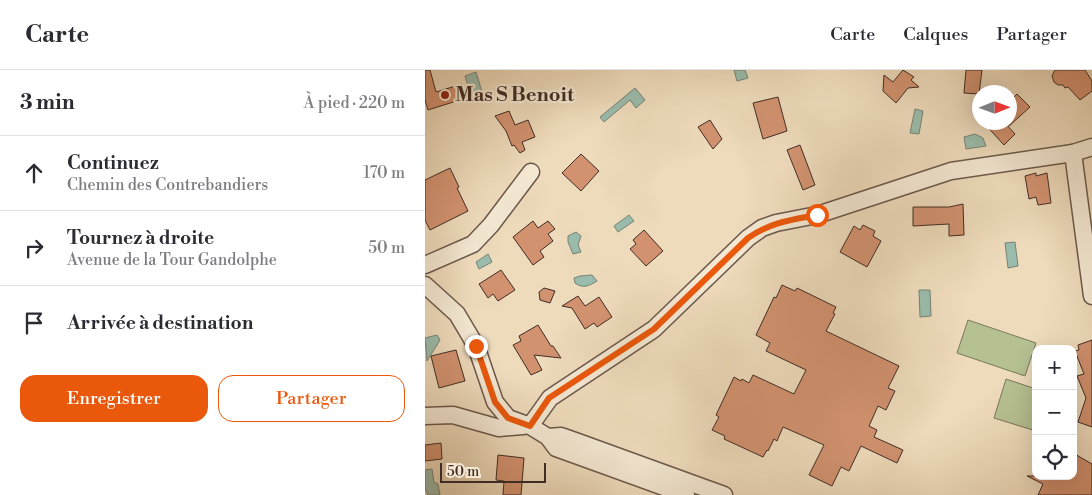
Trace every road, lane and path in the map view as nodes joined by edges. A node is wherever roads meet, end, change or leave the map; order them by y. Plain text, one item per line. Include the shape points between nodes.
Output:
1 (1092, 147) edge
2 (1073, 153) junction
3 (531, 172) dead end
4 (425, 265) edge
5 (425, 285) edge
6 (1092, 296) edge
7 (425, 416) edge
8 (530, 426) junction
9 (548, 437) junction
10 (686, 495) edge
11 (725, 495) edge

1 - 2 street
2 - 6 street
2 - 8 street via 951,171 817,215 761,228 654,329 549,398
3 - 4 street via 473,244
5 - 8 street via 457,314 476,346 495,402 508,418
7 - 8 street via 453,415 499,428
8 - 9 street
9 - 10 street via 556,448
9 - 11 street via 561,436

